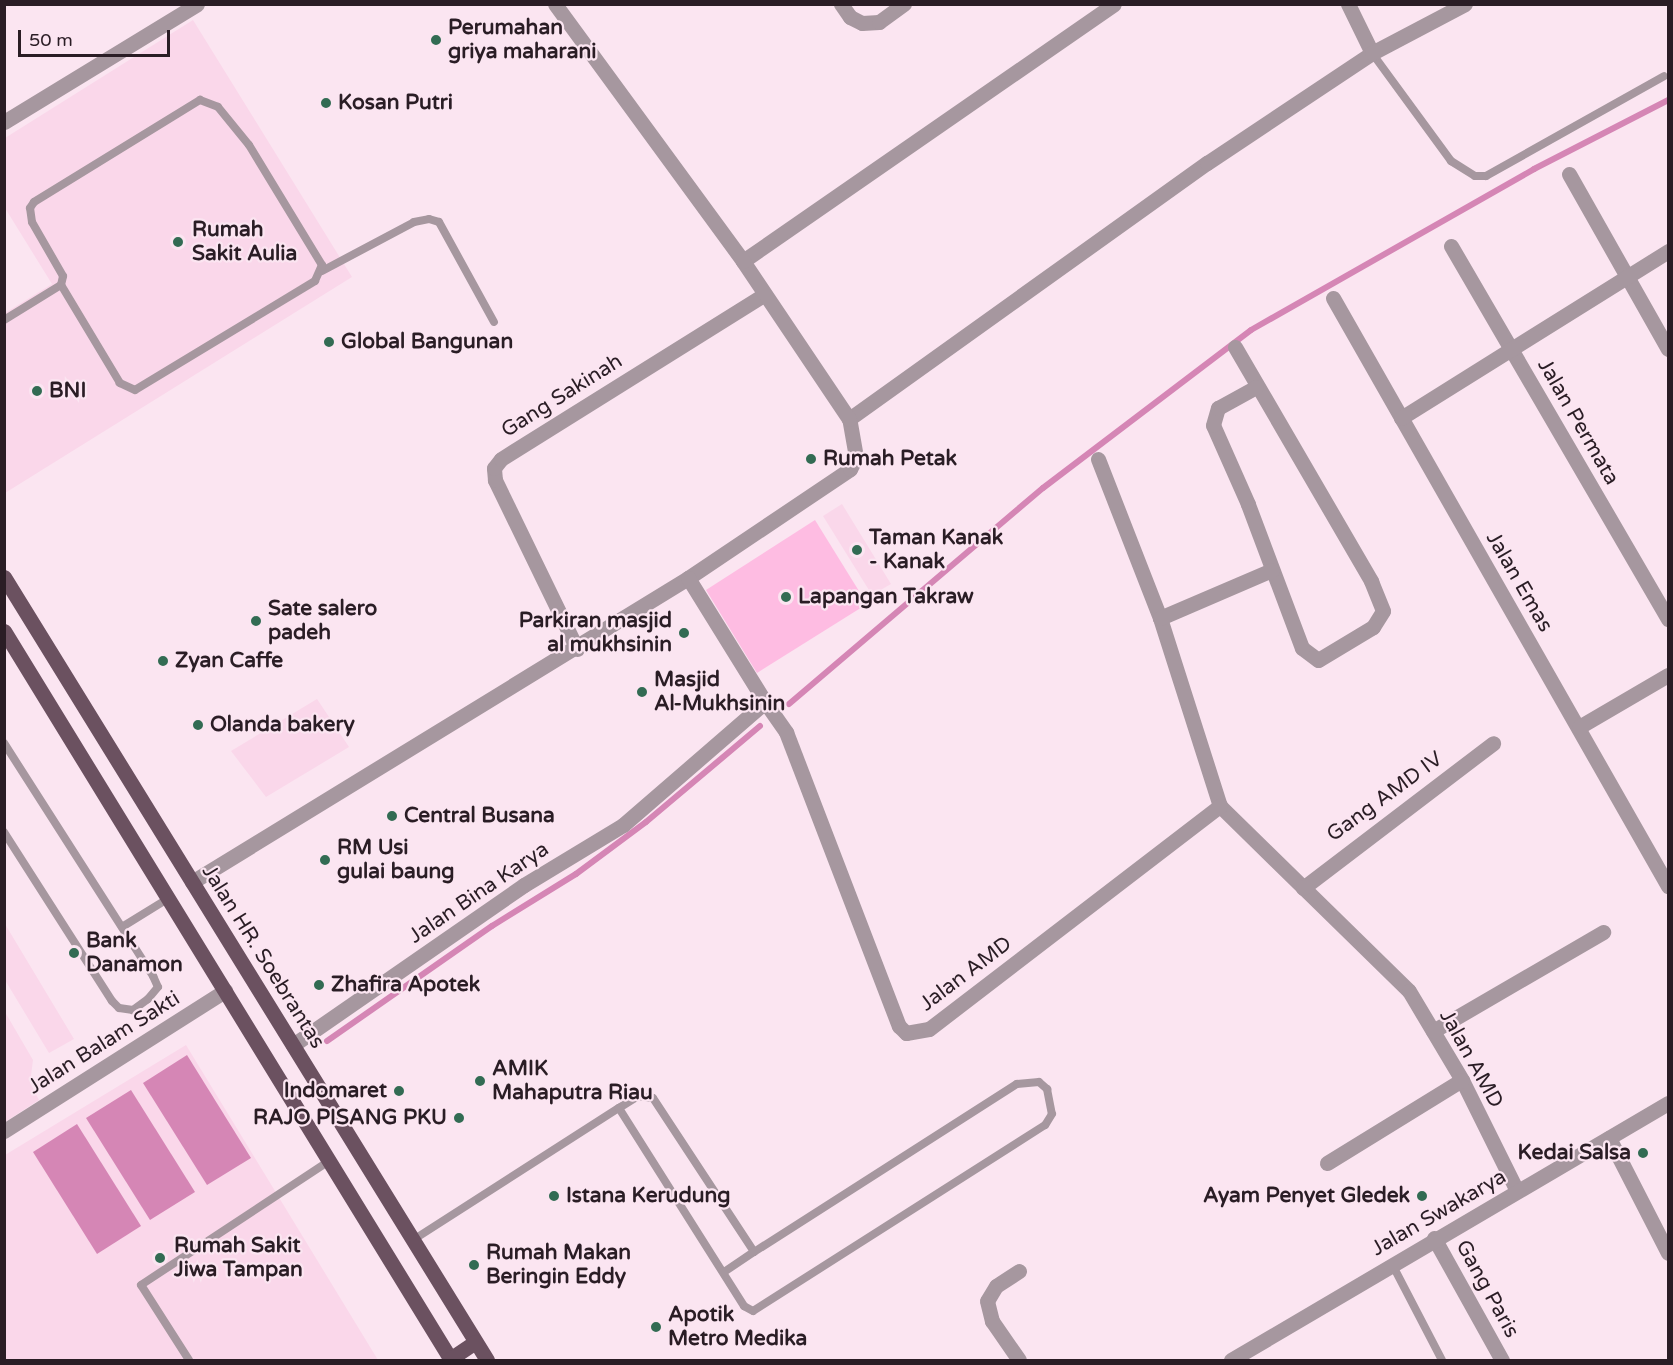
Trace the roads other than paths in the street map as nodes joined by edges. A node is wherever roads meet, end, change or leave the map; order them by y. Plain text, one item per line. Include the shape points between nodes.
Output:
1 (197, 4) edge
2 (555, 4) edge
3 (841, 4) edge
4 (904, 4) edge
5 (1114, 4) edge
6 (1348, 4) edge
7 (1465, 4) edge
8 (1372, 53) junction
9 (1664, 76) dead end
10 (4, 122) edge
11 (1569, 174) dead end
12 (1451, 246) dead end
13 (1668, 251) edge
14 (743, 261) junction
15 (322, 271) junction
16 (1626, 275) junction
17 (61, 285) junction
18 (763, 295) junction
19 (1332, 298) dead end
20 (4, 320) edge
21 (494, 322) dead end
22 (1235, 347) dead end
23 (1668, 349) edge
24 (1512, 350) junction
25 (1256, 387) junction
26 (1401, 418) junction
27 (849, 419) junction
28 (1098, 459) dead end
29 (1272, 570) junction
30 (4, 577) edge
31 (688, 578) junction
32 (1160, 618) junction
33 (1668, 619) edge
34 (4, 631) edge
35 (577, 649) junction
36 (1668, 675) edge
37 (765, 702) junction
38 (1579, 727) junction
39 (4, 743) edge
40 (1493, 743) dead end
41 (1220, 806) junction
42 (4, 832) edge
43 (192, 882) junction
44 (1668, 886) edge
45 (1303, 888) junction
46 (169, 898) junction
47 (122, 927) junction
48 (1603, 932) dead end
49 (225, 991) junction
50 (1433, 1031) junction
51 (293, 1045) junction
52 (1462, 1080) junction
53 (1668, 1103) edge
54 (619, 1108) junction
55 (4, 1131) edge
56 (1609, 1138) junction
57 (329, 1161) junction
58 (1327, 1163) dead end
59 (1516, 1191) junction
60 (1434, 1238) junction
61 (413, 1240) junction
62 (753, 1252) junction
63 (1668, 1253) edge
64 (1392, 1264) junction
65 (1019, 1271) dead end
66 (724, 1272) junction
67 (476, 1342) junction
68 (189, 1360) edge
69 (449, 1360) edge
70 (487, 1360) edge
71 (1019, 1360) edge
72 (1231, 1360) edge
73 (1442, 1360) edge
74 (1502, 1360) edge

1 - 10 street
2 - 14 street
3 - 4 street via 850,17 862,23 879,22
5 - 14 street
6 - 8 street
7 - 8 street
8 - 9 lane via 1451,161 1475,176 1486,176
8 - 27 street via 1207,163
11 - 16 street
12 - 24 street, Jalan Permata
13 - 16 street
14 - 18 street
15 - 17 lane via 315,281 135,390 120,383
15 - 17 lane via 320,260 249,145 218,107 207,100 195,103 39,197 30,215 61,269
15 - 21 lane via 414,222 429,219 439,222
16 - 23 street
16 - 24 street
17 - 20 lane
18 - 27 street
18 - 35 street, Gang Sakinah via 501,459 494,468 495,480
19 - 26 street, Jalan Emas
22 - 25 street
24 - 26 street
24 - 33 street, Jalan Permata
25 - 29 street via 1218,408 1213,425
25 - 29 street via 1371,581 1383,611 1373,627 1318,660 1302,648
26 - 38 street, Jalan Emas
27 - 31 street via 856,457 850,469
28 - 32 street, Jalan AMD
29 - 32 street
30 - 43 main road, Jalan HR. Soebrantas
31 - 35 street
31 - 37 street
32 - 41 street, Jalan AMD
34 - 46 main road
35 - 43 street
36 - 38 street
37 - 41 street, Jalan AMD via 786,732 899,1026 906,1033 929,1029
37 - 51 street, Jalan Bina Karya via 623,825 524,885
38 - 44 street, Jalan Emas
39 - 47 lane
40 - 45 street, Gang AMD IV
41 - 45 street, Jalan AMD
42 - 47 lane via 112,1001 119,1008 133,1010 158,987
43 - 51 main road, Jalan HR. Soebrantas
45 - 50 street, Jalan AMD via 1409,991
46 - 47 lane
46 - 49 main road
48 - 50 street
49 - 55 street, Jalan Balam Sakti
49 - 57 main road
50 - 52 street, Jalan AMD
51 - 61 main road, Jalan HR. Soebrantas
52 - 58 street
52 - 59 street, Jalan AMD
53 - 56 street, Jalan Swakarya
54 - 61 lane
54 - 62 lane via 638,1096 653,1098
54 - 66 lane
56 - 59 street, Jalan Swakarya
56 - 63 street
57 - 68 lane via 141,1285
57 - 69 main road
59 - 60 street, Jalan Swakarya
60 - 64 street, Jalan Swakarya
60 - 74 street, Gang Paris
61 - 67 main road, Jalan HR. Soebrantas
62 - 66 lane
62 - 66 lane via 1017,1084 1039,1082 1047,1089 1052,1114 1045,1125 759,1310 744,1306
64 - 72 street, Jalan Swakarya
64 - 73 lane
65 - 71 street via 996,1286 987,1301 992,1320
67 - 69 main road
67 - 70 main road, Jalan HR. Soebrantas

